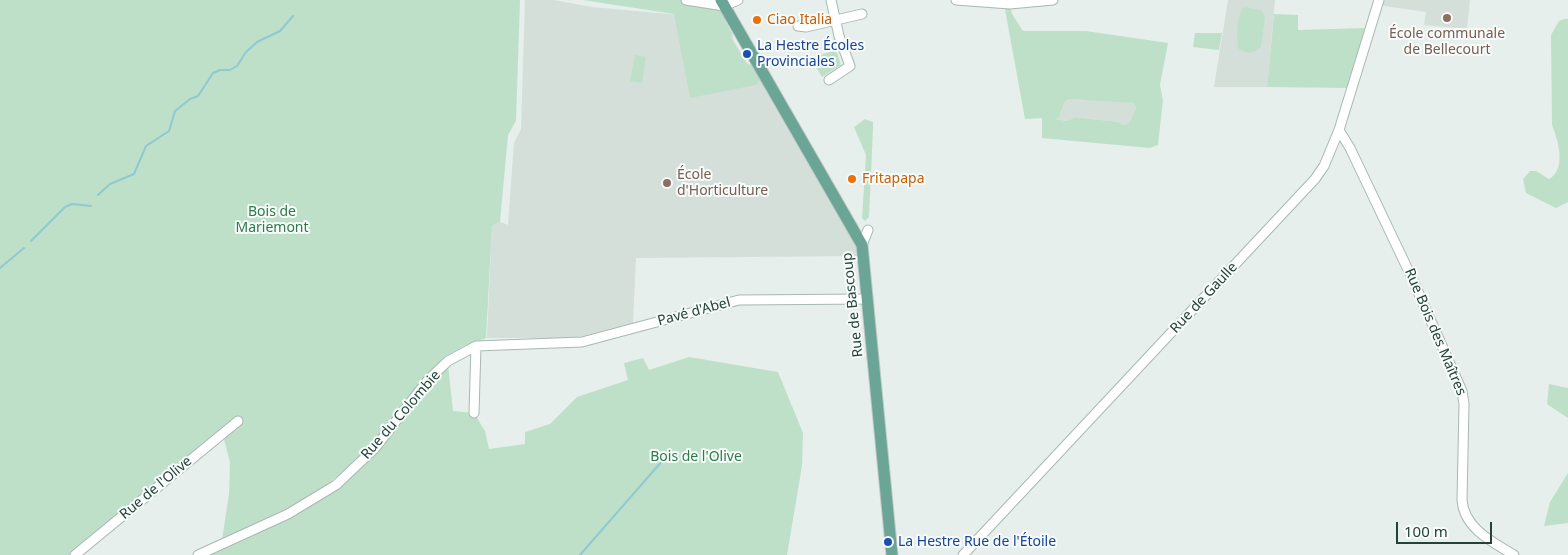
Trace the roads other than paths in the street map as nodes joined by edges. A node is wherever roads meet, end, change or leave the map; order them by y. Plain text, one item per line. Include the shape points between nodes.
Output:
1 (686, 0) edge
2 (738, 0) edge
3 (831, 0) edge
4 (956, 0) edge
5 (966, 0) edge
6 (1053, 0) edge
7 (1378, 0) edge
8 (723, 3) edge
9 (862, 14) dead end
10 (836, 20) junction
11 (798, 26) dead end
12 (828, 80) dead end
13 (1339, 130) junction
14 (868, 230) dead end
15 (862, 244) junction
16 (868, 299) junction
17 (582, 342) joint
18 (476, 346) junction
19 (474, 413) dead end
20 (238, 421) dead end
21 (75, 555) edge
22 (198, 555) edge
23 (892, 555) edge
24 (962, 555) edge
25 (1514, 555) edge

1 - 8 street
2 - 8 street
3 - 10 street
4 - 5 street
5 - 6 street via 1010,4
7 - 13 street, Rue de Gaulle
8 - 15 main road, Rue de Bascoup
9 - 10 street
10 - 11 street
10 - 12 street via 850,66
13 - 24 street, Rue de Gaulle via 1324,166 1302,194
13 - 25 street, Rue Bois des Maîtres via 1412,276 1463,392 1462,500 1465,514 1482,534
14 - 15 street
15 - 16 main road, Rue de Bascoup
16 - 17 street, Pavé d'Abel via 734,301
16 - 23 main road, Rue de Bascoup
17 - 18 street, Rue du Colombie
18 - 19 street
18 - 22 street, Rue du Colombie via 448,361 428,380 375,448 336,485 288,514
20 - 21 street, Rue de l'Olive

